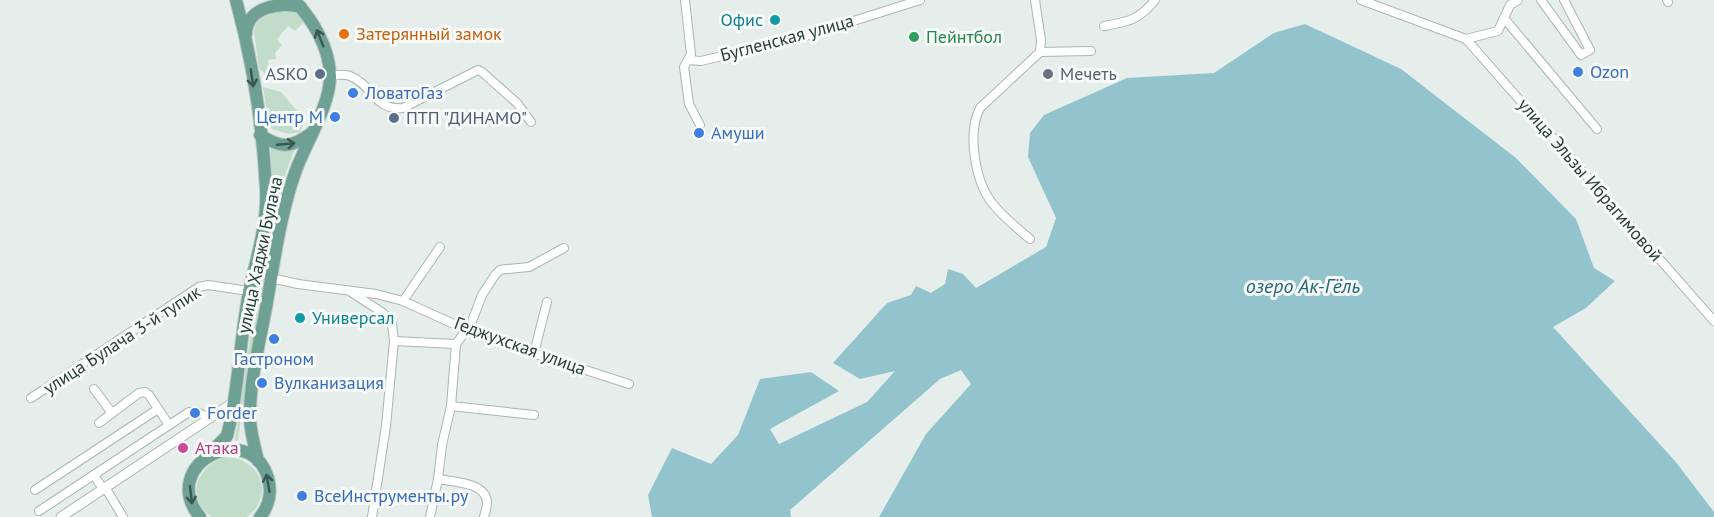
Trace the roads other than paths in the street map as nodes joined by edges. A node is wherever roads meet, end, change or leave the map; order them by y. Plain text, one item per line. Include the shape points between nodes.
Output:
1 (236, 0) edge
2 (685, 0) edge
3 (920, 0) edge
4 (1035, 0) edge
5 (1155, 0) edge
6 (1361, 0) edge
7 (1518, 0) edge
8 (1541, 0) edge
9 (1564, 0) edge
10 (298, 4) edge
11 (1504, 18) junction
12 (1104, 26) dead end
13 (246, 37) junction
14 (1466, 39) junction
15 (1091, 51) dead end
16 (1040, 52) junction
17 (688, 60) junction
18 (330, 75) junction
19 (531, 122) dead end
20 (700, 125) dead end
21 (1597, 129) dead end
22 (312, 133) junction
23 (260, 135) junction
24 (1030, 239) dead end
25 (440, 247) dead end
26 (564, 248) dead end
27 (272, 278) junction
28 (249, 291) junction
29 (349, 291) junction
30 (403, 301) junction
31 (547, 302) dead end
32 (1714, 321) edge
33 (467, 330) junction
34 (394, 341) junction
35 (456, 344) junction
36 (534, 353) junction
37 (629, 384) dead end
38 (94, 389) dead end
39 (31, 398) dead end
40 (234, 402) junction
41 (451, 406) junction
42 (158, 409) junction
43 (112, 413) junction
44 (534, 415) dead end
45 (208, 418) junction
46 (99, 423) dead end
47 (169, 425) junction
48 (204, 459) junction
49 (258, 461) junction
50 (94, 475) junction
51 (438, 479) junction
52 (104, 488) junction
53 (35, 490) dead end
54 (39, 511) dead end
55 (265, 514) edge
56 (61, 517) edge
57 (123, 517) edge
58 (200, 517) edge
59 (372, 517) edge
60 (430, 517) edge
61 (484, 517) edge

1 - 13 main road, улица Хаджи Булача
2 - 17 street via 691,54
3 - 17 street, Бугленская улица via 806,36 700,61
4 - 16 street
5 - 12 street via 1144,14 1126,23
6 - 14 street
7 - 11 street via 1510,5
8 - 9 street via 1581,55 1590,50
10 - 13 main road via 279,4 260,12 246,28
18 -> 10 main road, улица Хаджи Булача via 317,31
11 - 14 street via 1498,31
11 - 21 street
13 -> 23 main road, улица Хаджи Булача
14 - 32 street, улица Эльзы Ибрагимовой
15 - 16 street
16 - 24 street via 980,108 973,134 974,151 990,201
17 - 20 street via 684,67 689,104
18 - 19 street via 352,77 380,103 403,108 478,70 517,103
18 - 22 main road, улица Хаджи Булача
23 -> 22 main road via 276,145 291,145
22 - 27 main road, улица Хаджи Булача via 290,191
23 - 28 main road, улица Хаджи Булача via 266,190
25 - 30 street
26 - 33 street via 528,267 500,270 482,295
27 - 29 street, Геджухская улица
27 - 49 main road, улица Хаджи Булача via 251,400 250,423
28 - 39 street, улица Булача 3-й тупик via 199,287
28 - 40 main road, улица Хаджи Булача
29 - 30 street, Геджухская улица
29 - 34 street via 383,312 392,324
30 - 33 street, Геджухская улица
31 - 36 street
33 - 35 street
33 - 36 street, Геджухская улица
34 - 35 street
34 - 59 street
35 - 41 street
36 - 37 street, Геджухская улица
38 - 43 street
40 - 45 street
40 - 48 main road, улица Хаджи Булача via 227,436
41 - 44 street
41 - 51 street
42 - 43 street via 145,392
42 - 47 street
42 - 53 street
43 - 46 street
45 - 47 street via 193,410
45 - 52 street
47 - 50 street
48 - 49 main road via 232,449
48 -> 58 main road, улица Хаджи Булача via 194,471 189,488
55 -> 49 main road, улица Хаджи Булача via 270,485
50 - 52 street
50 - 54 street
51 - 60 street
51 - 61 street via 484,492
52 - 56 street
52 - 57 street

